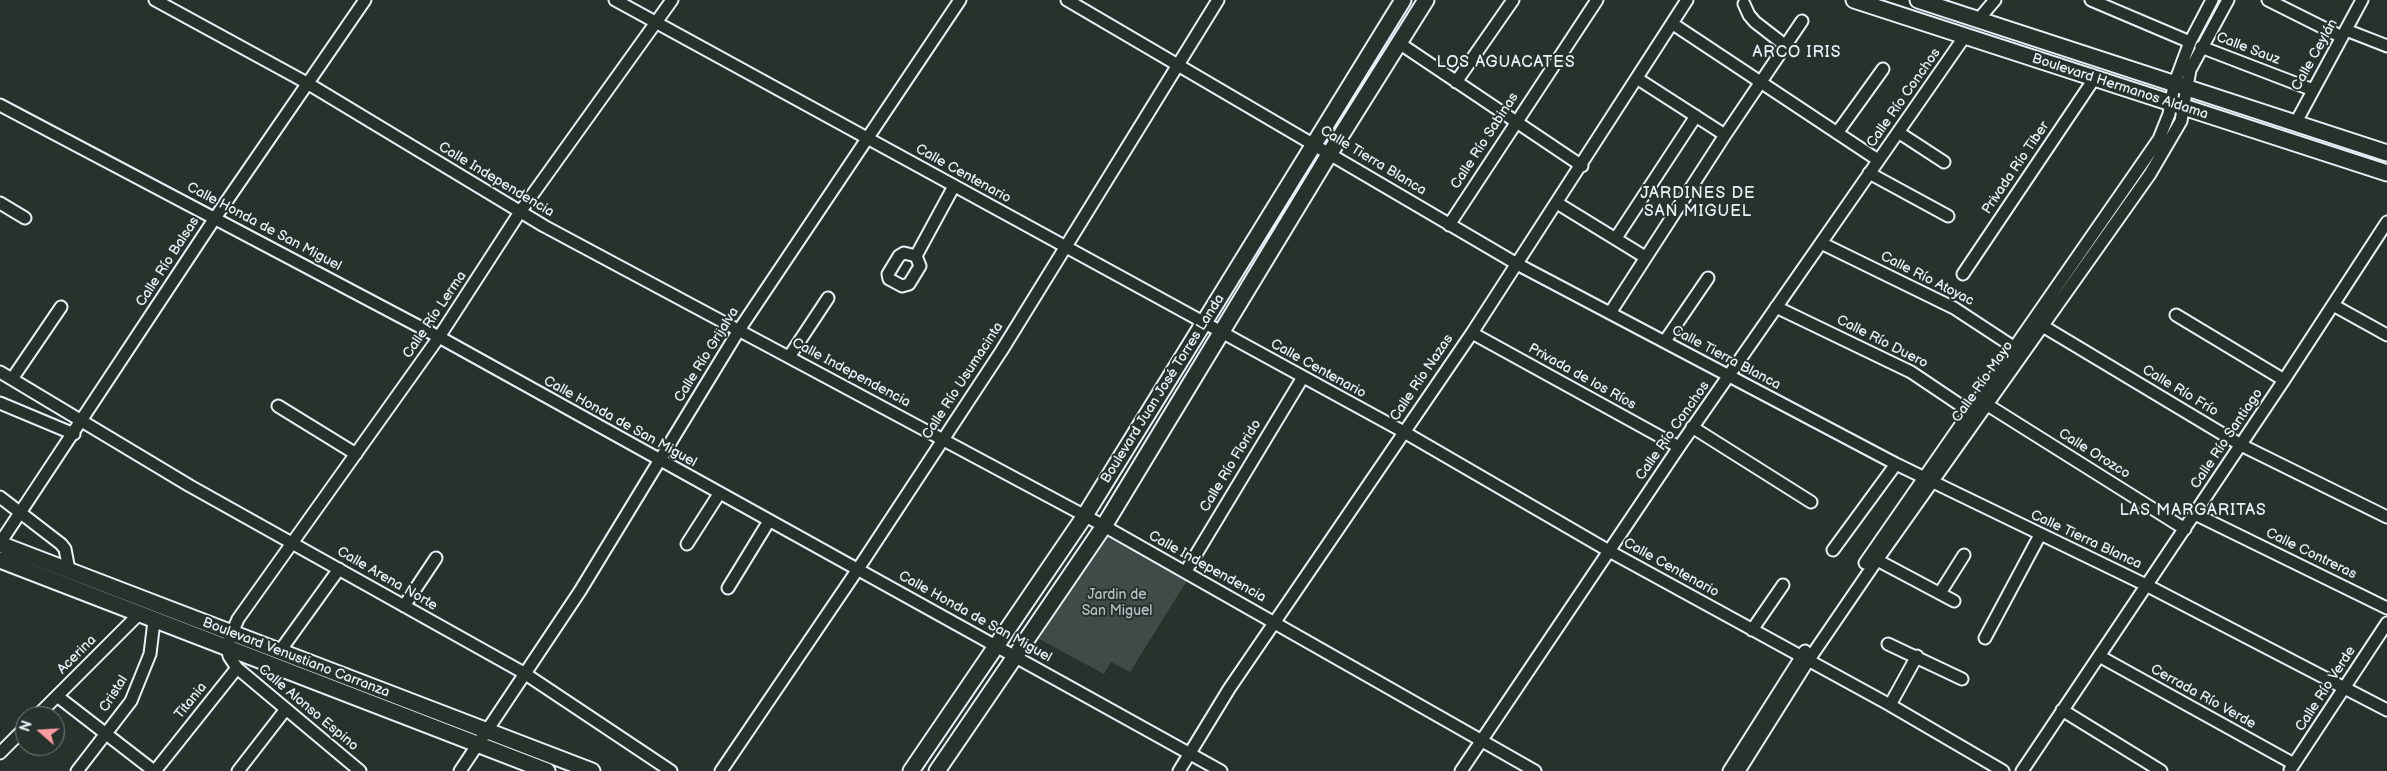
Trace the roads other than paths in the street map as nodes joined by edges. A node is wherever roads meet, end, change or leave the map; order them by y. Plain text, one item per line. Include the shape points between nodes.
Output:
1 (155, 0) edge
2 (365, 0) edge
3 (615, 0) edge
4 (672, 0) edge
5 (960, 0) edge
6 (1067, 0) edge
7 (1218, 0) edge
8 (1403, 0) edge
9 (1426, 0) edge
10 (1513, 0) edge
11 (1598, 0) edge
12 (1687, 0) edge
13 (1918, 0) edge
14 (1995, 0) edge
15 (2091, 0) edge
16 (2212, 0) edge
17 (2228, 0) edge
18 (2268, 0) edge
19 (2362, 0) edge
20 (1857, 1) edge
21 (1744, 4) dead end
22 (1978, 20) junction
23 (1802, 21) dead end
24 (656, 24) junction
25 (1673, 24) junction
26 (2344, 33) junction
27 (1965, 36) junction
28 (2190, 42) junction
29 (1399, 43) junction
30 (1786, 46) junction
31 (2387, 46) edge
32 (2201, 47) junction
33 (1177, 64) junction
34 (1883, 69) dead end
35 (1638, 79) junction
36 (2094, 79) junction
37 (1456, 82) junction
38 (1763, 82) junction
39 (307, 83) junction
40 (2180, 87) junction
41 (2313, 90) junction
42 (0, 105) edge
43 (2178, 106) junction
44 (1696, 116) junction
45 (1516, 121) junction
46 (2295, 124) junction
47 (1898, 132) junction
48 (1837, 133) junction
49 (1725, 135) junction
50 (867, 140) junction
51 (1314, 143) junction
52 (1330, 153) junction
53 (2387, 153) edge
54 (1878, 160) junction
55 (1944, 162) dead end
56 (1582, 166) junction
57 (2145, 170) junction
58 (2387, 173) edge
59 (1869, 174) junction
60 (954, 186) junction
61 (0, 203) edge
62 (1557, 203) junction
63 (520, 212) junction
64 (1948, 216) dead end
65 (25, 218) dead end
66 (215, 218) junction
67 (2387, 222) edge
68 (1449, 225) junction
69 (1616, 238) junction
70 (1821, 243) junction
71 (1064, 247) junction
72 (916, 256) dead end
73 (1645, 257) junction
74 (1517, 264) junction
75 (1963, 274) dead end
76 (1708, 278) dead end
77 (828, 298) dead end
78 (2333, 305) junction
79 (61, 307) dead end
80 (1776, 308) junction
81 (1610, 313) junction
82 (2176, 315) dead end
83 (1204, 322) junction
84 (2041, 325) junction
85 (740, 330) junction
86 (1221, 333) junction
87 (1472, 333) junction
88 (2387, 335) edge
89 (439, 337) junction
90 (1665, 341) junction
91 (2015, 348) junction
92 (789, 357) junction
93 (0, 372) edge
94 (1303, 377) junction
95 (1729, 377) junction
96 (12, 379) junction
97 (2284, 380) junction
98 (0, 403) edge
99 (1986, 404) junction
100 (278, 406) dead end
101 (1969, 411) junction
102 (81, 422) junction
103 (1692, 427) junction
104 (1404, 432) junction
105 (74, 434) junction
106 (944, 439) junction
107 (2241, 445) junction
108 (1679, 447) junction
109 (356, 454) junction
110 (660, 460) junction
111 (1896, 464) junction
112 (1928, 479) junction
113 (719, 494) junction
114 (0, 497) edge
115 (1810, 502) dead end
116 (20, 512) junction
117 (2195, 514) junction
118 (2387, 516) edge
119 (1084, 517) junction
120 (769, 521) junction
121 (1104, 526) junction
122 (2186, 529) junction
123 (2040, 535) junction
124 (292, 542) junction
125 (0, 544) edge
126 (687, 544) dead end
127 (1833, 550) dead end
128 (1609, 552) junction
129 (1964, 555) dead end
130 (436, 558) dead end
131 (0, 560) edge
132 (1877, 560) junction
133 (339, 569) junction
134 (858, 569) junction
135 (69, 570) junction
136 (1186, 571) junction
137 (1783, 585) dead end
138 (2148, 586) junction
139 (728, 588) dead end
140 (1940, 593) junction
141 (1954, 601) dead end
142 (404, 606) junction
143 (2387, 608) edge
144 (138, 615) junction
145 (154, 621) junction
146 (1275, 622) junction
147 (2385, 628) edge
148 (1752, 630) junction
149 (232, 633) junction
150 (1986, 638) dead end
151 (1888, 644) dead end
152 (996, 645) junction
153 (227, 648) junction
154 (280, 651) junction
155 (1016, 656) junction
156 (1917, 656) junction
157 (2099, 656) junction
158 (1805, 659) junction
159 (237, 668) junction
160 (524, 673) junction
161 (1962, 679) dead end
162 (2344, 688) junction
163 (57, 696) junction
164 (1890, 705) junction
165 (47, 706) edge
166 (286, 709) junction
167 (2062, 710) junction
168 (2387, 710) edge
169 (106, 733) junction
170 (483, 737) junction
171 (15, 738) edge
172 (1481, 740) junction
173 (0, 753) edge
174 (1190, 753) junction
175 (2292, 768) edge
176 (352, 769) edge
177 (77, 771) edge
178 (154, 771) edge
179 (238, 771) edge
180 (460, 771) edge
181 (547, 771) edge
182 (592, 771) edge
183 (671, 771) edge
184 (721, 771) edge
185 (911, 771) edge
186 (937, 771) edge
187 (1179, 771) edge
188 (1222, 771) edge
189 (1461, 771) edge
190 (1535, 771) edge
191 (1728, 771) edge
192 (1739, 771) edge
193 (2003, 771) edge
194 (2022, 771) edge
195 (2161, 771) edge

1 - 39 street, Calle Independencia
2 - 39 street, Calle Río Balsas
3 - 24 street, Calle Centenario
4 - 24 street, Calle Río Lerma
5 - 50 street, Calle Río Grijalva
6 - 33 street, Calle Tierra Blanca
7 - 33 street, Calle Río Usumacinta
8 - 51 main road, Boulevard Juan José Torres Landa
9 - 29 main road, Boulevard Juan José Torres Landa
10 - 37 street
11 - 45 street, Calle Río Sabinas
12 - 25 street, Calle Río Nazas
13 - 22 main road, Boulevard Hermanos Aldama
14 - 22 street
15 - 28 street
16 - 28 street, Calle Río Mayo
17 - 32 street, Calle Río Mayo
18 - 26 street
19 - 26 street, Calle Ceylán
20 - 27 main road, Boulevard Hermanos Aldama
21 - 30 street via 1755,22
22 - 40 main road, Boulevard Hermanos Aldama
23 - 30 street
24 - 50 street, Calle Centenario
24 - 63 street, Calle Río Lerma
25 - 35 street, Calle Río Nazas
25 - 38 street
26 - 31 street
26 - 41 street, Calle Ceylán
27 - 36 main road, Boulevard Hermanos Aldama
27 - 47 street, Calle Río Conchos
28 - 40 street, Calle Río Mayo
29 - 37 street
29 - 52 main road, Boulevard Juan José Torres Landa
30 - 38 street
32 - 40 street, Calle Río Mayo
32 - 41 street, Calle Sauz
33 - 51 street, Calle Tierra Blanca
33 - 71 street, Calle Río Usumacinta
34 - 48 street
35 - 44 street
35 - 56 street, Calle Río Nazas
36 - 43 main road, Boulevard Hermanos Aldama
36 - 75 street, Privada Río Tiber
37 - 45 street
38 - 48 street
38 - 49 street
39 - 63 street, Calle Independencia
39 - 66 street, Calle Río Balsas
40 - 43 street, Calle Río Mayo
40 - 46 main road, Boulevard Hermanos Aldama
41 - 46 street, Calle Ceylán
42 - 66 street, Calle Honda de San Miguel
43 - 57 street, Calle Río Mayo
43 - 58 main road, Boulevard Hermanos Aldama
44 - 49 street
44 - 69 street
45 - 56 street
45 - 68 street, Calle Río Sabinas
46 - 53 main road, Boulevard Hermanos Aldama
47 - 54 street, Calle Río Conchos
47 - 55 street
48 - 54 street
49 - 73 street
50 - 60 street, Calle Centenario
50 - 85 street, Calle Río Grijalva
51 - 52 street, Calle Tierra Blanca
51 - 83 main road, Boulevard Juan José Torres Landa
52 - 68 street, Calle Tierra Blanca
52 - 86 main road, Boulevard Juan José Torres Landa
54 - 59 street, Calle Río Conchos
56 - 62 street, Calle Río Nazas
57 - 84 street, Calle Río Mayo
57 - 91 street, Calle Río Mayo
59 - 64 street
59 - 70 street, Calle Río Conchos
60 - 71 street, Calle Centenario
60 - 72 street
61 - 65 street
62 - 69 street
62 - 74 street, Calle Río Nazas
63 - 85 street, Calle Independencia
63 - 89 street, Calle Río Lerma
66 - 89 street, Calle Honda de San Miguel
66 - 102 street, Calle Río Balsas
67 - 78 street, Calle Río Santiago
68 - 74 street, Calle Tierra Blanca
69 - 73 street
70 - 80 street, Calle Río Conchos
70 - 91 street, Calle Río Atoyac via 1954,308
71 - 83 street, Calle Centenario
71 - 106 street, Calle Río Usumacinta
73 - 81 street
74 - 81 street, Calle Tierra Blanca
74 - 87 street, Calle Río Nazas
76 - 90 street
77 - 92 street
78 - 88 street
78 - 97 street, Calle Río Santiago
79 - 96 street
80 - 95 street, Calle Río Conchos
80 - 101 street, Calle Río Duero via 1911,372
81 - 90 street, Calle Tierra Blanca
82 - 97 street
83 - 86 street, Calle Centenario
83 - 119 main road, Boulevard Juan José Torres Landa
84 - 99 street, Calle Río Mayo
84 - 107 street, Calle Río Frío
85 - 92 street, Calle Independencia
85 - 110 street, Calle Río Grijalva
86 - 94 street, Calle Centenario
86 - 121 main road, Boulevard Juan José Torres Landa
87 - 104 street, Calle Río Nazas
87 - 108 street, Privada de los Ríos
89 - 109 street, Calle Río Lerma
89 - 110 street, Calle Honda de San Miguel
90 - 95 street, Calle Tierra Blanca
91 - 101 street, Calle Río Mayo
92 - 106 street, Calle Independencia
93 - 96 street, Calle Arena Norte
94 - 104 street, Calle Centenario
94 - 136 street, Calle Río Florido
95 - 103 street, Calle Río Conchos
95 - 111 street, Calle Tierra Blanca
96 - 102 street, Calle Arena Norte
97 - 107 street, Calle Río Santiago
98 - 105 street
99 - 112 street, Calle Río Mayo
99 - 122 street, Calle Orozco
100 - 109 street
101 - 112 street, Calle Río Mayo
102 - 105 street, Calle Río Balsas
102 - 124 street, Calle Arena Norte
103 - 108 street, Calle Río Conchos
103 - 115 street
104 - 128 street, Calle Centenario
104 - 146 street, Calle Río Nazas
105 - 116 street, Calle Río Balsas
106 - 119 street, Calle Independencia
106 - 134 street, Calle Río Usumacinta
107 - 117 street, Calle Río Santiago
107 - 118 street, Calle Río Frío
108 - 128 street, Calle Río Conchos
109 - 124 street, Calle Río Lerma
110 - 113 street, Calle Honda de San Miguel
110 - 160 street, Calle Río Grijalva via 580,591
111 - 112 street, Calle Tierra Blanca
111 - 127 street
112 - 123 street, Calle Tierra Blanca
112 - 132 street, Calle Río Mayo
112 - 158 street, Calle Río Mayo
113 - 120 street, Calle Honda de San Miguel
113 - 126 street
114 - 116 street
116 - 125 street, Calle Río Balsas
116 - 135 street via 61,544
117 - 122 street, Calle Río Santiago
117 - 143 street, Calle Contreras
119 - 121 street, Calle Independencia
119 - 152 main road, Boulevard Juan José Torres Landa
120 - 134 street, Calle Honda de San Miguel
120 - 139 street
121 - 136 street, Calle Independencia
121 - 155 main road, Boulevard Juan José Torres Landa
122 - 138 street, Calle Río Santiago
123 - 138 street, Calle Tierra Blanca
123 - 150 street
124 - 133 street, Calle Arena Norte
124 - 149 street, Calle Río Lerma via 238,619
125 - 135 main road, Boulevard Venustiano Carranza
128 - 148 street, Calle Centenario
128 - 172 street, Calle Río Conchos
129 - 140 street
130 - 142 street
131 - 144 main road, Boulevard Venustiano Carranza
132 - 140 street
132 - 158 street, Calle Río Mayo
133 - 142 street, Calle Arena Norte
133 - 154 street
134 - 152 street, Calle Honda de San Miguel
134 - 184 street, Calle Río Usumacinta
135 - 149 main road, Boulevard Venustiano Carranza
136 - 146 street, Calle Independencia
137 - 148 street
138 - 157 street, Calle Río Santiago
138 - 162 street, Calle Tierra Blanca
140 - 141 street
142 - 160 street, Calle Arena Norte
144 - 145 main road, Boulevard Venustiano Carranza
144 - 163 street, Acerina
145 - 153 main road, Boulevard Venustiano Carranza
145 - 169 street, Cristal via 150,654 144,671 131,701
146 - 172 street, Calle Independencia
146 - 174 street, Calle Río Nazas
147 - 162 street, Calle Río Verde
148 - 158 street, Calle Centenario
149 - 153 street, Calle Río Lerma
149 - 154 main road, Boulevard Venustiano Carranza
151 - 156 street
152 - 155 street, Calle Honda de San Miguel
152 - 185 main road, Boulevard Juan José Torres Landa
153 - 159 street
153 - 170 main road, Boulevard Venustiano Carranza
154 - 170 main road, Boulevard Venustiano Carranza
155 - 174 street, Calle Honda de San Miguel
155 - 186 main road, Boulevard Juan José Torres Landa
156 - 161 street
156 - 164 street
157 - 167 street, Calle Río Santiago
157 - 175 street, Cerrada Río Verde
158 - 164 street, Calle Centenario
158 - 191 street, Calle Río Mayo
158 - 192 street, Calle Río Mayo
159 - 166 street, Calle Alonso Espino
159 - 178 street, Titania
160 - 170 street, Calle Río Grijalva
160 - 183 street, Calle Arena Norte
162 - 168 street, Calle Tierra Blanca
162 - 175 street, Calle Río Verde
163 - 165 street, Acerina
163 - 169 street
164 - 193 street, Calle Centenario
166 - 176 street, Calle Alonso Espino
166 - 179 street
167 - 194 street, Calle Río Santiago
167 - 195 street
169 - 177 street, Cristal
169 - 178 street
170 - 180 street, Calle Río Grijalva
170 - 181 main road, Boulevard Venustiano Carranza
170 - 182 main road, Boulevard Venustiano Carranza
171 - 173 street
172 - 189 street, Calle Río Conchos
172 - 190 street, Calle Independencia
174 - 187 street, Calle Río Nazas
174 - 188 street, Calle Honda de San Miguel

